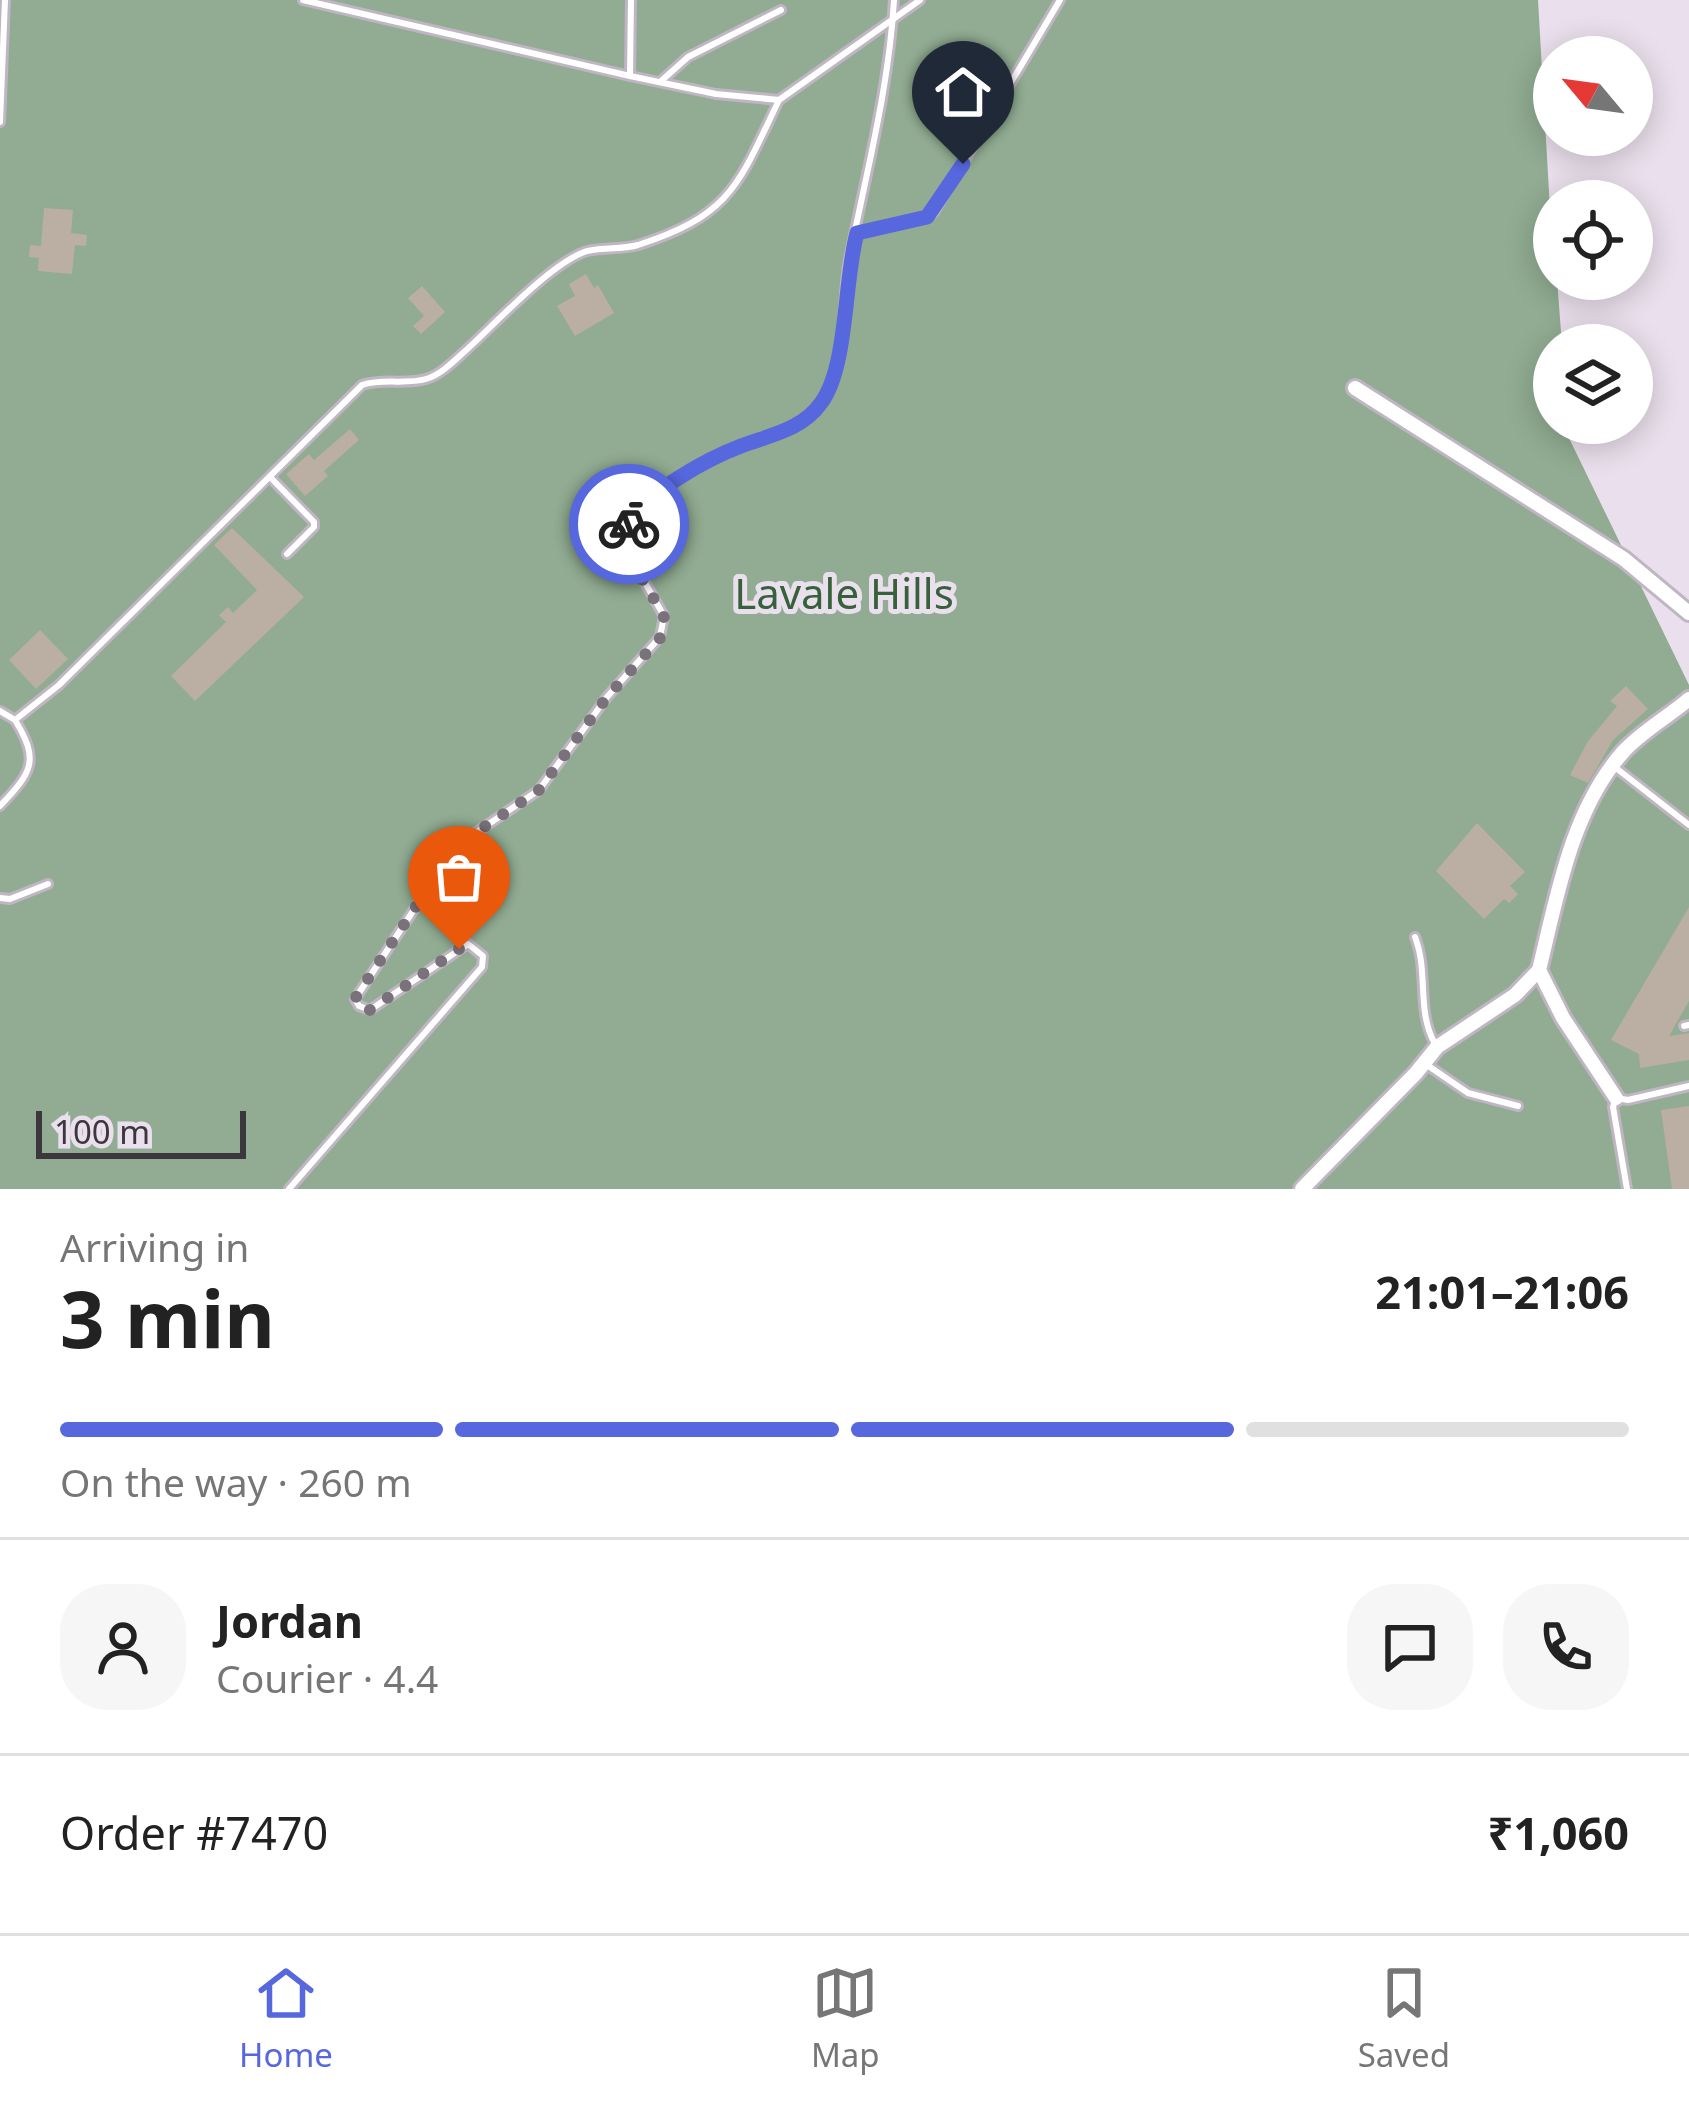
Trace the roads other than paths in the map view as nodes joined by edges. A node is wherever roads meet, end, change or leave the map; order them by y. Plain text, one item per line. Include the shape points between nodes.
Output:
1 (5, 0) edge
2 (303, 0) edge
3 (631, 0) edge
4 (894, 0) edge
5 (920, 0) edge
6 (1060, 0) edge
7 (781, 10) dead end
8 (893, 22) junction
9 (2, 42) edge
10 (630, 76) junction
11 (660, 82) junction
12 (779, 100) junction
13 (0, 122) edge
14 (857, 233) junction
15 (1355, 388) dead end
16 (270, 477) junction
17 (287, 554) dead end
18 (1689, 614) edge
19 (1689, 699) edge
20 (0, 711) edge
21 (15, 721) junction
22 (1613, 765) junction
23 (0, 806) edge
24 (1689, 825) edge
25 (48, 884) dead end
26 (0, 898) edge
27 (1415, 937) dead end
28 (1539, 970) junction
29 (1437, 1047) junction
30 (1424, 1064) junction
31 (1689, 1086) edge
32 (1616, 1098) junction
33 (1517, 1106) dead end
34 (289, 1189) edge
35 (1302, 1189) edge
36 (1627, 1189) edge

1 - 9 lane
2 - 10 lane
3 - 10 lane
4 - 8 lane
5 - 8 lane
6 - 14 lane via 934,212
7 - 11 lane via 688,57
8 - 12 lane
8 - 14 lane
9 - 13 lane
10 - 11 lane
11 - 12 lane
12 - 16 lane via 743,175 706,217 634,246 587,250 436,374 362,385
14 - 34 lane via 822,403 794,426 661,490 634,514 624,546 664,616 660,638 539,790 456,846 443,865 356,1002 370,1010 469,944 483,956 482,967
15 - 18 street via 1624,559
16 - 17 lane via 314,522
16 - 21 lane
19 - 22 street
20 - 21 lane
21 - 23 lane via 32,760
22 - 24 lane
22 - 28 street via 1570,849
25 - 26 lane
27 - 29 lane via 1424,961 1424,1024
28 - 29 street
28 - 32 street
29 - 30 street
30 - 33 lane via 1468,1093
30 - 35 street
31 - 32 lane
32 - 36 lane

